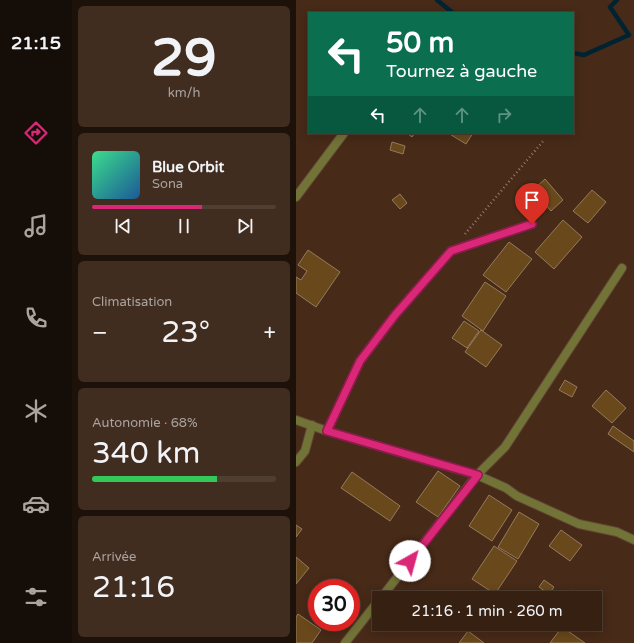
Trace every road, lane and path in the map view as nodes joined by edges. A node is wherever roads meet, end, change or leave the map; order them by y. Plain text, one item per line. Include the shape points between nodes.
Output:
1 (343, 134) edge
2 (544, 140) dead end
3 (296, 197) edge
4 (532, 224) dead end
5 (451, 251) junction
6 (622, 268) dead end
7 (296, 420) edge
8 (312, 425) junction
9 (327, 431) junction
10 (296, 462) edge
11 (478, 475) junction
12 (634, 540) edge
13 (386, 591) edge
14 (372, 609) edge
15 (346, 643) edge

1 - 3 street
2 - 5 path
4 - 5 street
5 - 9 street via 395,315 360,361
6 - 11 street via 505,447
7 - 8 street
8 - 9 street
8 - 10 street via 305,451
9 - 11 street
11 - 12 street via 579,524 617,532
11 - 13 street
14 - 15 street

